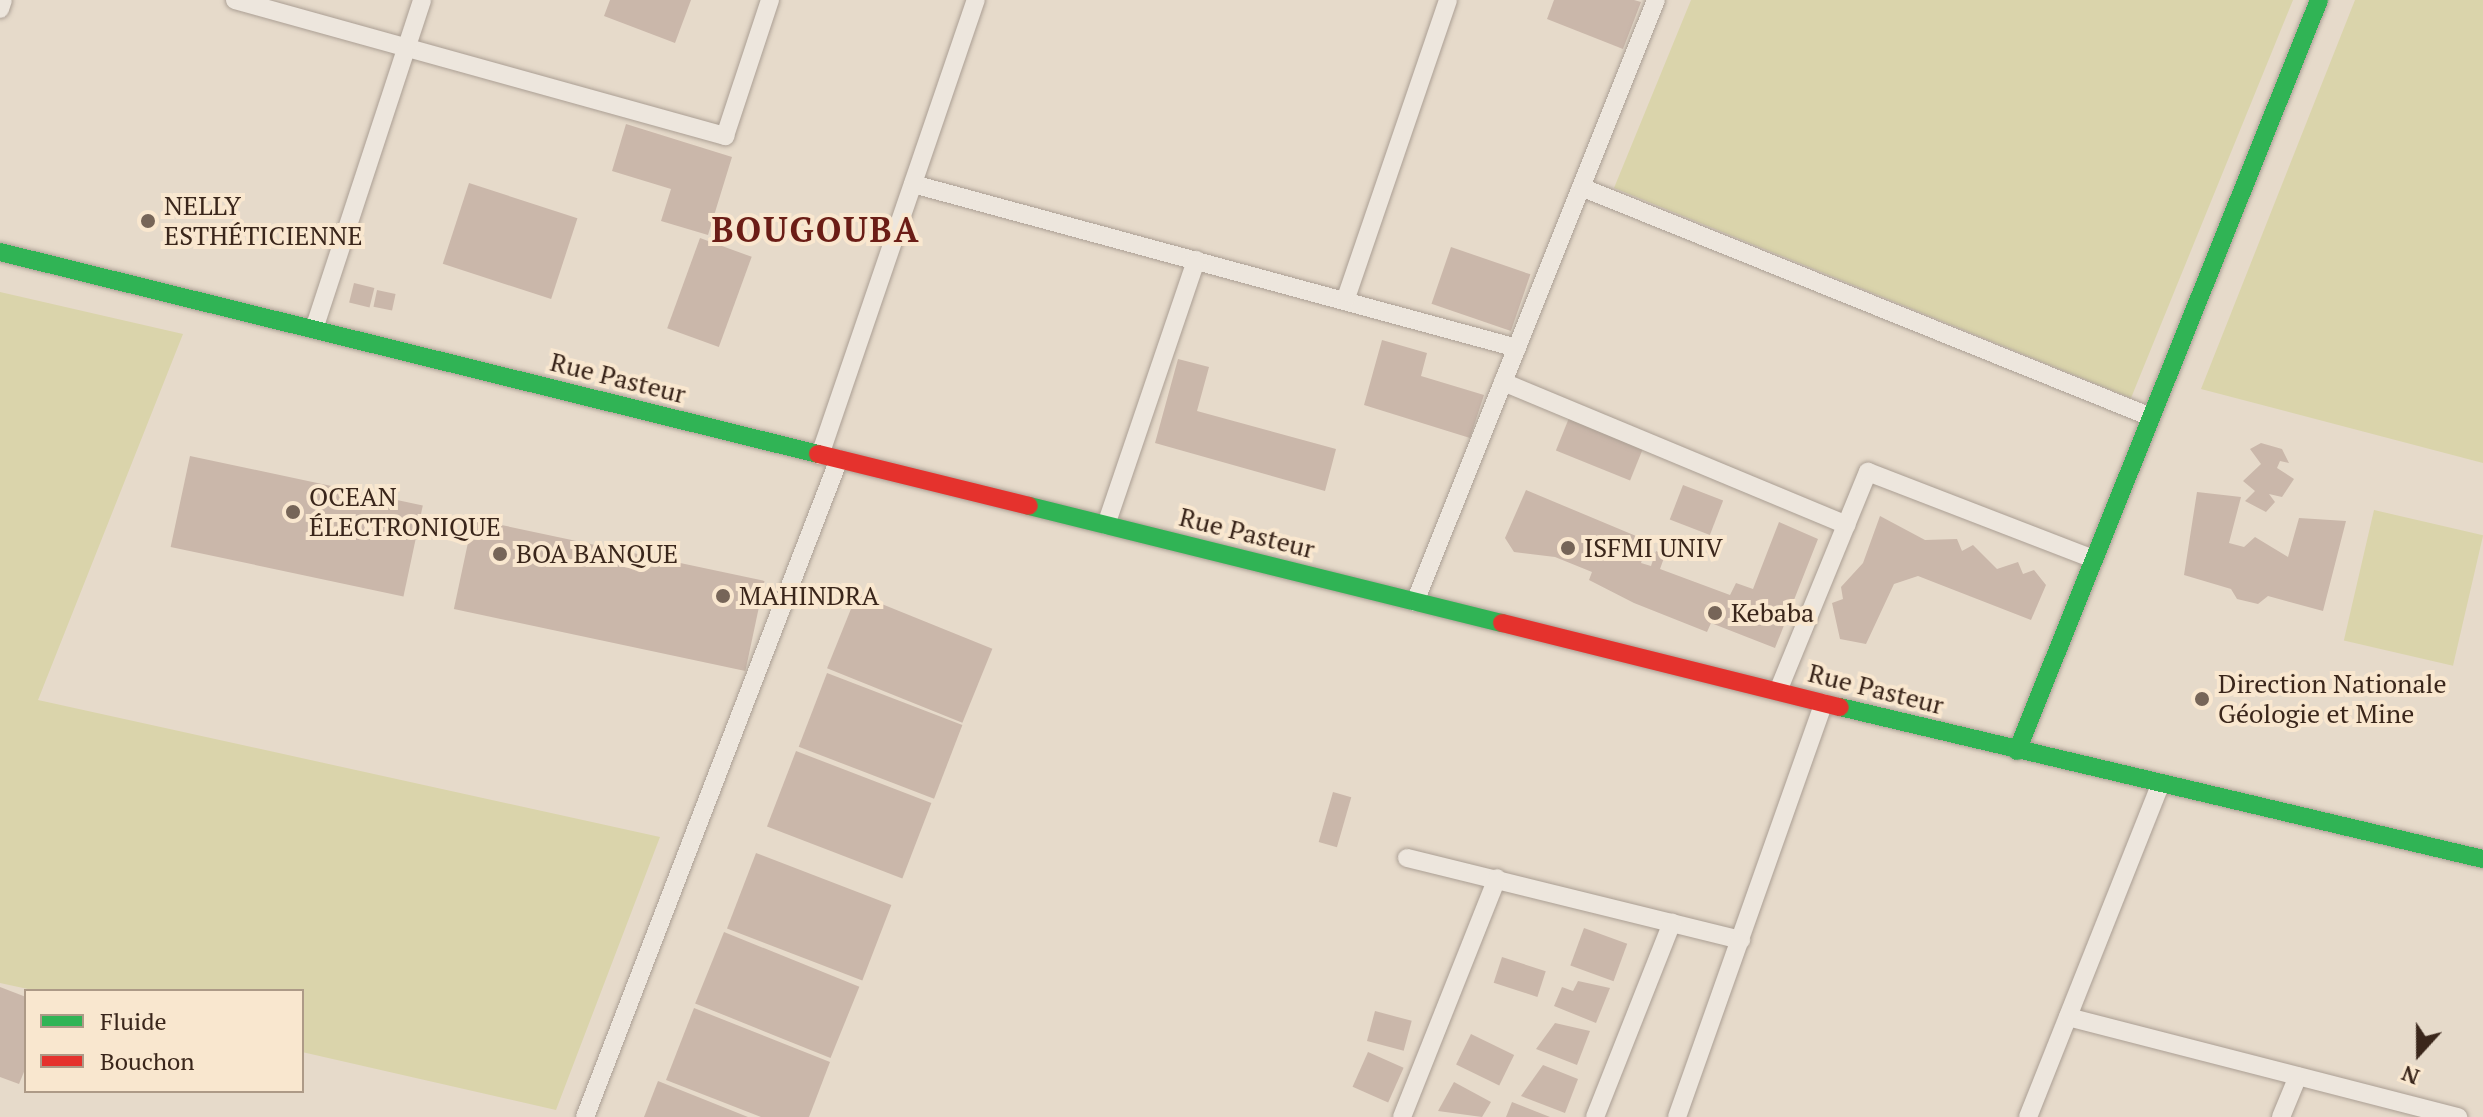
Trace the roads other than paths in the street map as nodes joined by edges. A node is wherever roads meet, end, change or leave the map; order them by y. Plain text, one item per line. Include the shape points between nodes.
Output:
1 (3, 0) edge
2 (235, 0) edge
3 (422, 0) edge
4 (770, 0) edge
5 (976, 0) edge
6 (1448, 0) edge
7 (1656, 0) edge
8 (2319, 0) edge
9 (0, 9) edge
10 (406, 47) junction
11 (913, 184) junction
12 (1581, 187) junction
13 (0, 252) edge
14 (1196, 260) junction
15 (1345, 301) junction
16 (314, 329) junction
17 (1517, 348) junction
18 (1503, 382) junction
19 (2151, 417) junction
20 (830, 457) junction
21 (1106, 525) junction
22 (1846, 525) junction
23 (2094, 559) junction
24 (1415, 602) junction
25 (1778, 691) junction
26 (1824, 703) junction
27 (2017, 751) junction
28 (2160, 786) junction
29 (1407, 858) dead end
30 (2483, 859) edge
31 (1497, 878) junction
32 (1672, 923) junction
33 (1741, 940) junction
34 (2068, 1017) junction
35 (2298, 1076) junction
36 (585, 1117) edge
37 (1402, 1117) edge
38 (1595, 1117) edge
39 (1677, 1117) edge
40 (2028, 1117) edge
41 (2281, 1117) edge
42 (2458, 1117) edge

1 - 9 street
2 - 10 street
3 - 10 street
4 - 10 street via 725,136
5 - 11 street
6 - 15 street
7 - 12 street
8 - 19 main road
10 - 16 street
11 - 14 street
11 - 20 street
12 - 17 street
12 - 19 street
13 - 16 main road, Rue Pasteur
14 - 15 street
14 - 21 street
15 - 17 street
16 - 20 main road, Rue Pasteur
17 - 18 street
18 - 22 street
18 - 24 street
19 - 23 main road
20 - 21 main road, Rue Pasteur
20 - 36 street
21 - 24 main road, Rue Pasteur
22 - 23 street via 1868,472
22 - 25 street
23 - 27 main road
24 - 25 main road, Rue Pasteur
25 - 26 main road, Rue Pasteur
26 - 27 main road, Rue Pasteur
26 - 33 street
27 - 28 main road, Rue Pasteur
28 - 30 main road, Rue Pasteur
28 - 34 street
29 - 31 street
31 - 32 street
31 - 37 street
32 - 33 street
32 - 38 street
33 - 39 street
34 - 35 street
34 - 40 street
35 - 41 street
35 - 42 street

